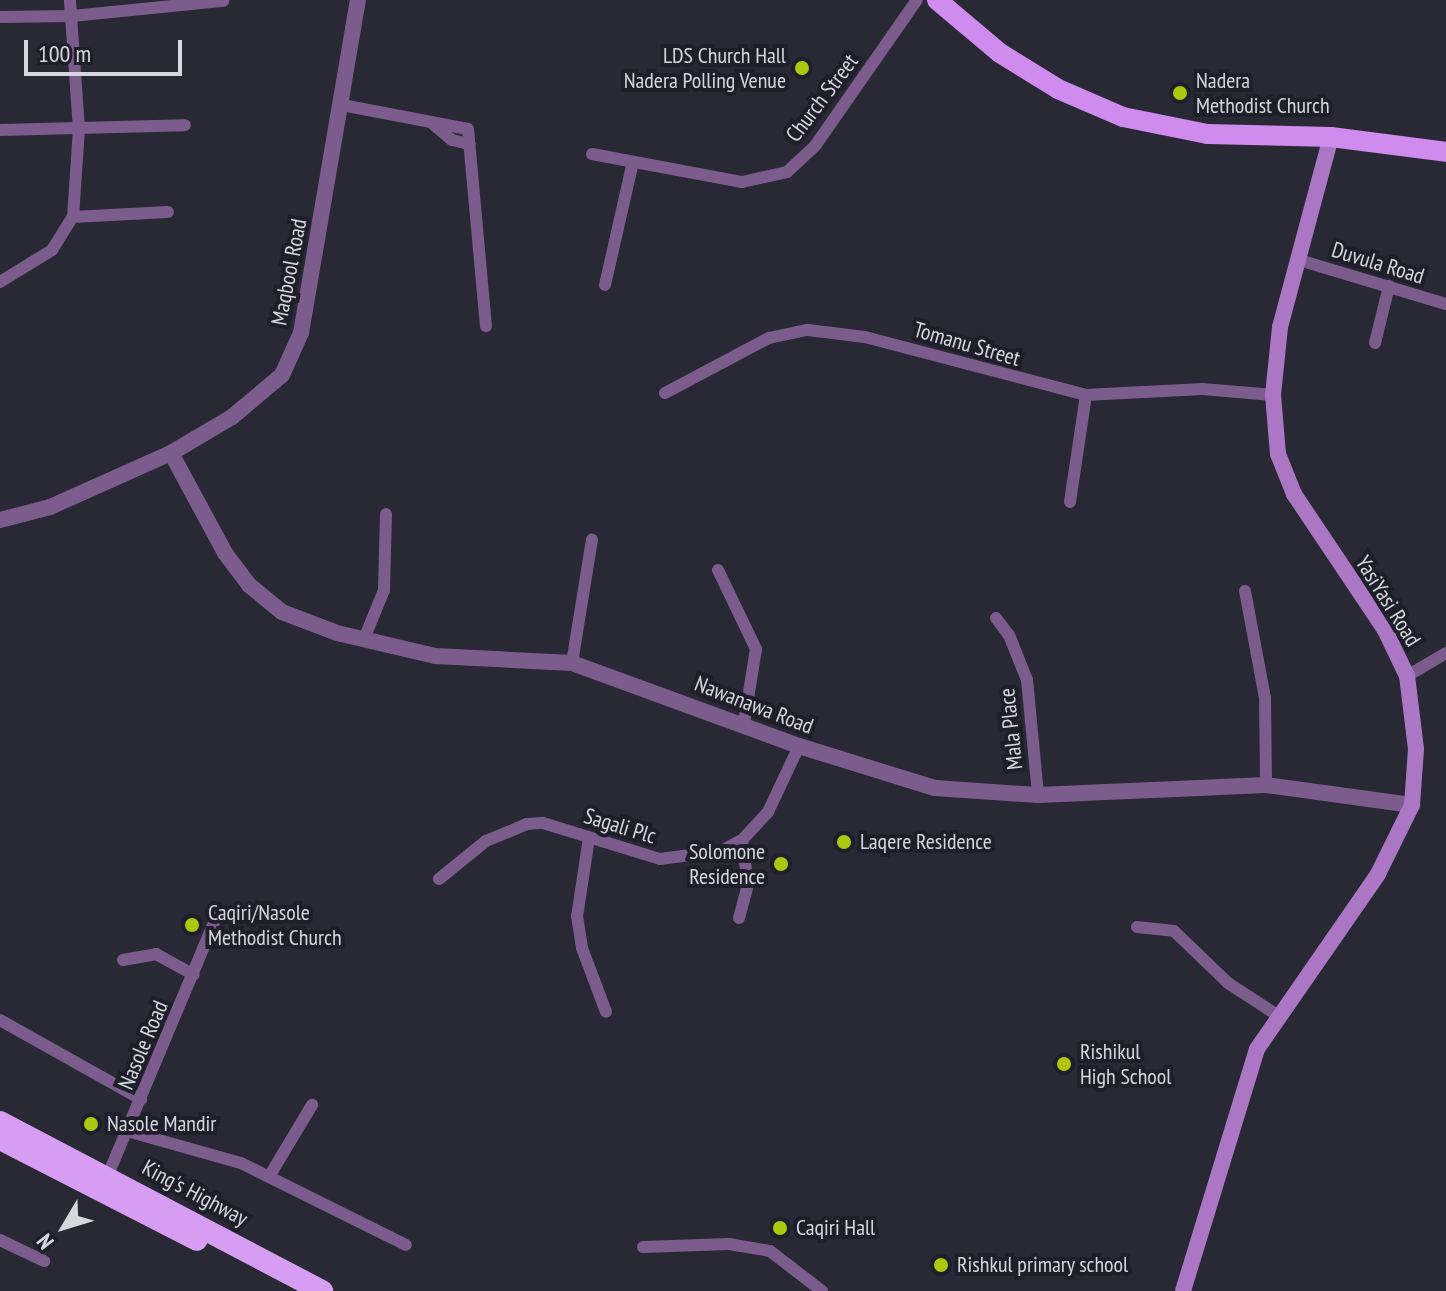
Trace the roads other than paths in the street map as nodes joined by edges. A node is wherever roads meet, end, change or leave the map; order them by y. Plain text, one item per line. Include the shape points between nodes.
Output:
1 (70, 0) edge
2 (358, 0) edge
3 (917, 0) edge
4 (937, 0) edge
5 (223, 1) edge
6 (72, 16) junction
7 (0, 17) edge
8 (342, 105) junction
9 (185, 125) dead end
10 (434, 125) junction
11 (0, 130) edge
12 (79, 130) junction
13 (1331, 137) junction
14 (470, 144) junction
15 (1446, 152) edge
16 (592, 154) dead end
17 (633, 162) junction
18 (168, 212) dead end
19 (73, 217) junction
20 (1299, 260) junction
21 (0, 282) edge
22 (605, 285) dead end
23 (1389, 286) junction
24 (1446, 304) edge
25 (486, 326) dead end
26 (1375, 343) dead end
27 (665, 393) dead end
28 (1086, 395) junction
29 (1273, 395) junction
30 (171, 453) junction
31 (1070, 502) dead end
32 (386, 514) dead end
33 (0, 520) edge
34 (592, 540) dead end
35 (718, 570) dead end
36 (1245, 591) dead end
37 (996, 618) dead end
38 (364, 639) junction
39 (1446, 653) edge
40 (572, 663) junction
41 (1407, 676) junction
42 (744, 723) junction
43 (799, 746) junction
44 (1266, 785) junction
45 (1038, 795) junction
46 (1412, 805) junction
47 (589, 838) junction
48 (742, 840) junction
49 (439, 879) dead end
50 (218, 913) dead end
51 (739, 918) dead end
52 (1137, 927) dead end
53 (123, 960) dead end
54 (194, 975) junction
55 (606, 1012) dead end
56 (1277, 1015) junction
57 (0, 1020) edge
58 (141, 1099) junction
59 (312, 1105) dead end
60 (0, 1122) edge
61 (127, 1131) junction
62 (0, 1139) edge
63 (270, 1175) junction
64 (104, 1184) junction
65 (0, 1240) edge
66 (406, 1245) dead end
67 (643, 1247) dead end
68 (44, 1261) dead end
69 (298, 1291) edge
70 (322, 1291) edge
71 (822, 1291) edge
72 (1183, 1291) edge

1 - 6 street
2 - 8 street, Maqbool Road
3 - 17 street, Church Street via 815,146 787,172 742,182
4 - 13 main road via 1000,53 1058,89 1123,117 1207,134
5 - 6 street
6 - 7 street
6 - 12 street
8 - 10 street
8 - 30 street, Maqbool Road via 293,356 259,398
9 - 12 street
10 - 14 street via 452,140
10 - 14 street via 445,121 466,126
11 - 12 street
12 - 19 street
13 - 15 main road
13 - 20 main road, YasiYasi Road
14 - 25 street
16 - 17 street, Church Street
17 - 22 street
18 - 19 street
19 - 21 street via 52,250
20 - 23 street, Duvula Road
20 - 29 main road, YasiYasi Road via 1280,327
23 - 24 street, Duvula Road
23 - 26 street
27 - 28 street, Tomanu Street via 769,338 808,330 865,337
28 - 29 street, Tomanu Street via 1202,389
28 - 31 street
29 - 41 main road, YasiYasi Road via 1278,454 1294,494 1385,630
30 - 33 street, Maqbool Road via 50,507
30 - 38 street, Nawanawa Road via 225,553 249,585 282,612
32 - 38 street via 384,590
34 - 40 street
35 - 42 street via 756,649
36 - 44 street via 1265,698
37 - 45 street, Mala Place via 1009,635 1027,680
38 - 40 street, Nawanawa Road via 435,656
39 - 41 street
40 - 42 street, Nawanawa Road
41 - 46 main road, YasiYasi Road via 1416,749
42 - 43 street, Nawanawa Road
43 - 45 street, Nawanawa Road via 935,788
43 - 48 street, Sagali Plc via 768,812
44 - 45 street, Nawanawa Road
44 - 46 street, Nawanawa Road
46 - 56 main road, YasiYasi Road via 1378,874
47 - 48 street, Sagali Plc via 680,860 721,851
47 - 49 street, Sagali Plc via 543,823 510,828
47 - 55 street via 577,916 582,948
48 - 51 street via 748,884
50 - 54 street, Nasole Road
52 - 56 street via 1174,931 1228,983
53 - 54 street via 156,954
54 - 58 street, Nasole Road
56 - 72 main road, YasiYasi Road via 1257,1049
57 - 58 street
58 - 61 street, Nasole Road
59 - 63 street
60 - 64 highway, King's Highway
61 - 63 street via 211,1151
61 - 64 street, Nasole Road
62 - 64 highway, King's Highway
63 - 66 street
64 - 69 highway, King's Highway
64 - 70 highway, King's Highway
65 - 68 street
67 - 71 street via 729,1244 770,1251

